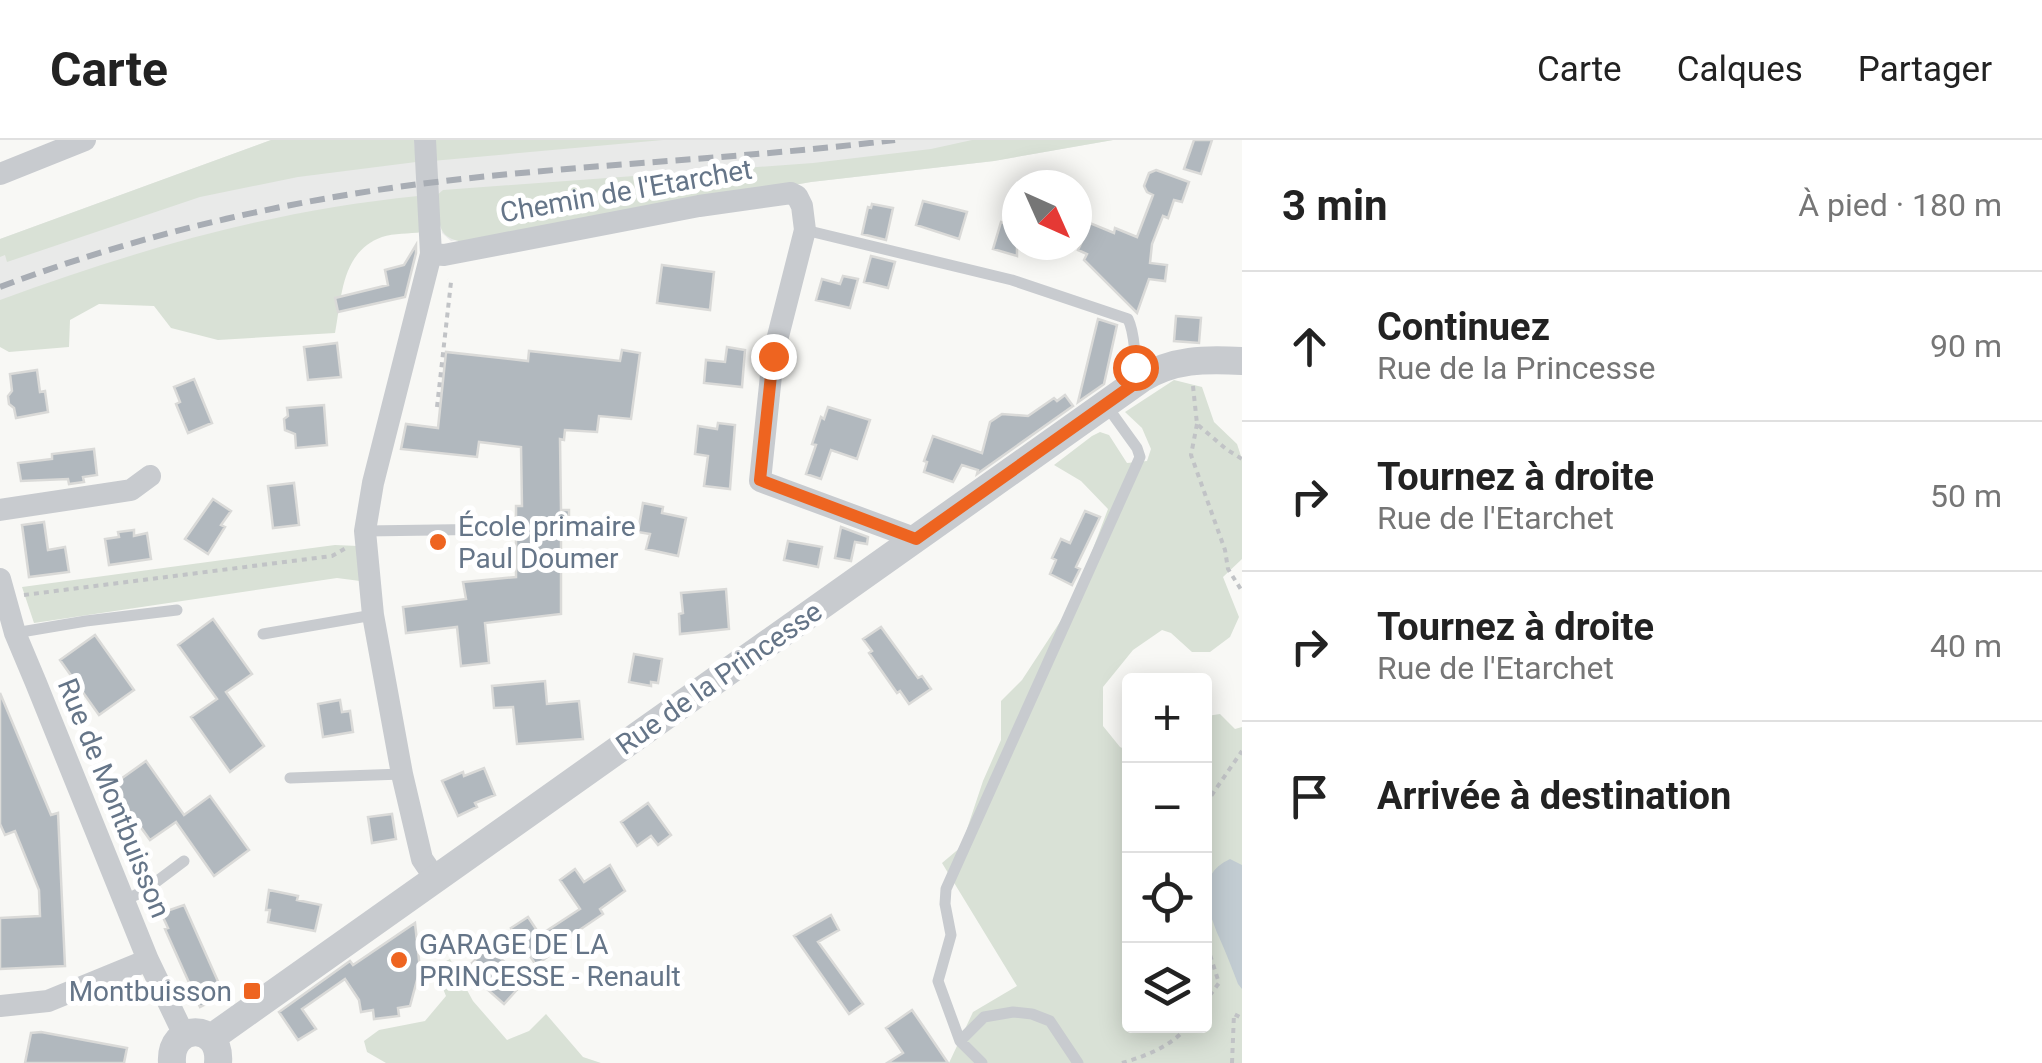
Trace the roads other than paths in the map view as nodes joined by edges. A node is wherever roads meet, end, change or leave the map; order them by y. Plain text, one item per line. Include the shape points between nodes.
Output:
1 (86, 140) edge
2 (425, 140) edge
3 (0, 174) edge
4 (805, 230) junction
5 (430, 259) junction
6 (1242, 361) edge
7 (1140, 379) junction
8 (1105, 404) junction
9 (150, 476) dead end
10 (0, 510) edge
11 (505, 530) dead end
12 (365, 531) junction
13 (916, 539) junction
14 (2, 588) edge
15 (177, 610) dead end
16 (373, 615) junction
17 (263, 634) dead end
18 (12, 645) edge
19 (402, 774) junction
20 (290, 778) dead end
21 (184, 861) dead end
22 (435, 878) junction
23 (123, 901) junction
24 (148, 960) junction
25 (0, 1006) edge
26 (960, 1040) junction
27 (204, 1045) edge
28 (172, 1063) edge
29 (982, 1063) edge
30 (1078, 1063) edge

1 - 3 street
2 - 5 street
4 - 5 street, Chemin de l'Etarchet via 802,206 791,193
4 - 7 lane via 1012,280 1128,318
4 - 13 street via 773,356 760,480
5 - 12 street
6 - 7 street, Rue de la Princesse via 1190,360
7 - 8 street, Rue de la Princesse
8 - 13 street, Rue de la Princesse
8 - 26 lane via 1140,457 946,889 951,936 938,981
9 - 10 street via 131,490
11 - 12 lane
12 - 16 street
13 - 22 street, Rue de la Princesse
14 - 18 street, Rue de Montbuisson
15 - 18 lane via 86,621
16 - 17 lane
16 - 19 street
18 - 23 street, Rue de Montbuisson
19 - 20 lane
19 - 22 street via 422,859
21 - 23 lane
22 - 27 street, Rue de la Princesse
23 - 24 street, Rue de Montbuisson
24 - 25 street via 48,1001
24 - 27 street, Rue de Montbuisson via 171,1012
26 - 29 lane
26 - 30 lane via 984,1017 1032,1014 1050,1021
27 - 28 street via 174,1044

